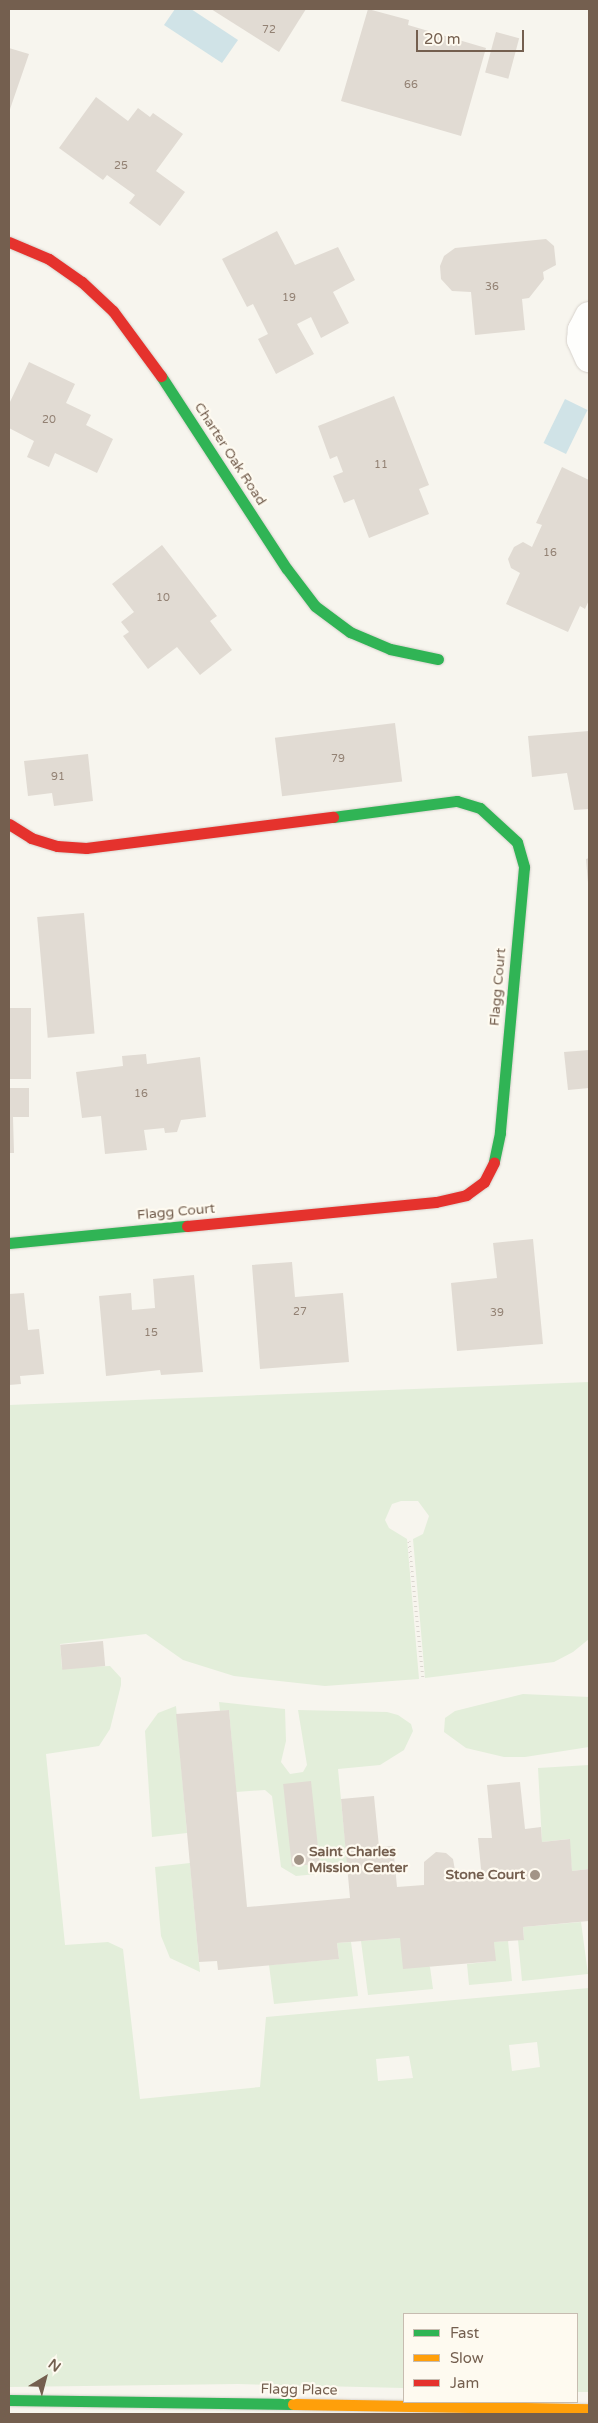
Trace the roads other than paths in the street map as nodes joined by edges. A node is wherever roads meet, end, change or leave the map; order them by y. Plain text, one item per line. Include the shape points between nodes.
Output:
1 (9, 242) edge
2 (589, 316) edge
3 (589, 358) edge
4 (438, 659) dead end
5 (9, 824) edge
6 (9, 1243) edge
7 (9, 2400) edge
8 (589, 2409) edge

1 - 4 street, Charter Oak Road via 49,259 82,282 129,331 315,606 350,632 382,646
2 - 3 street via 581,340
5 - 6 street, Flagg Court via 31,838 57,846 86,848 457,801 480,808 500,823 517,842 524,867 500,1133 494,1162 484,1182 466,1195 436,1202
7 - 8 street, Flagg Place

